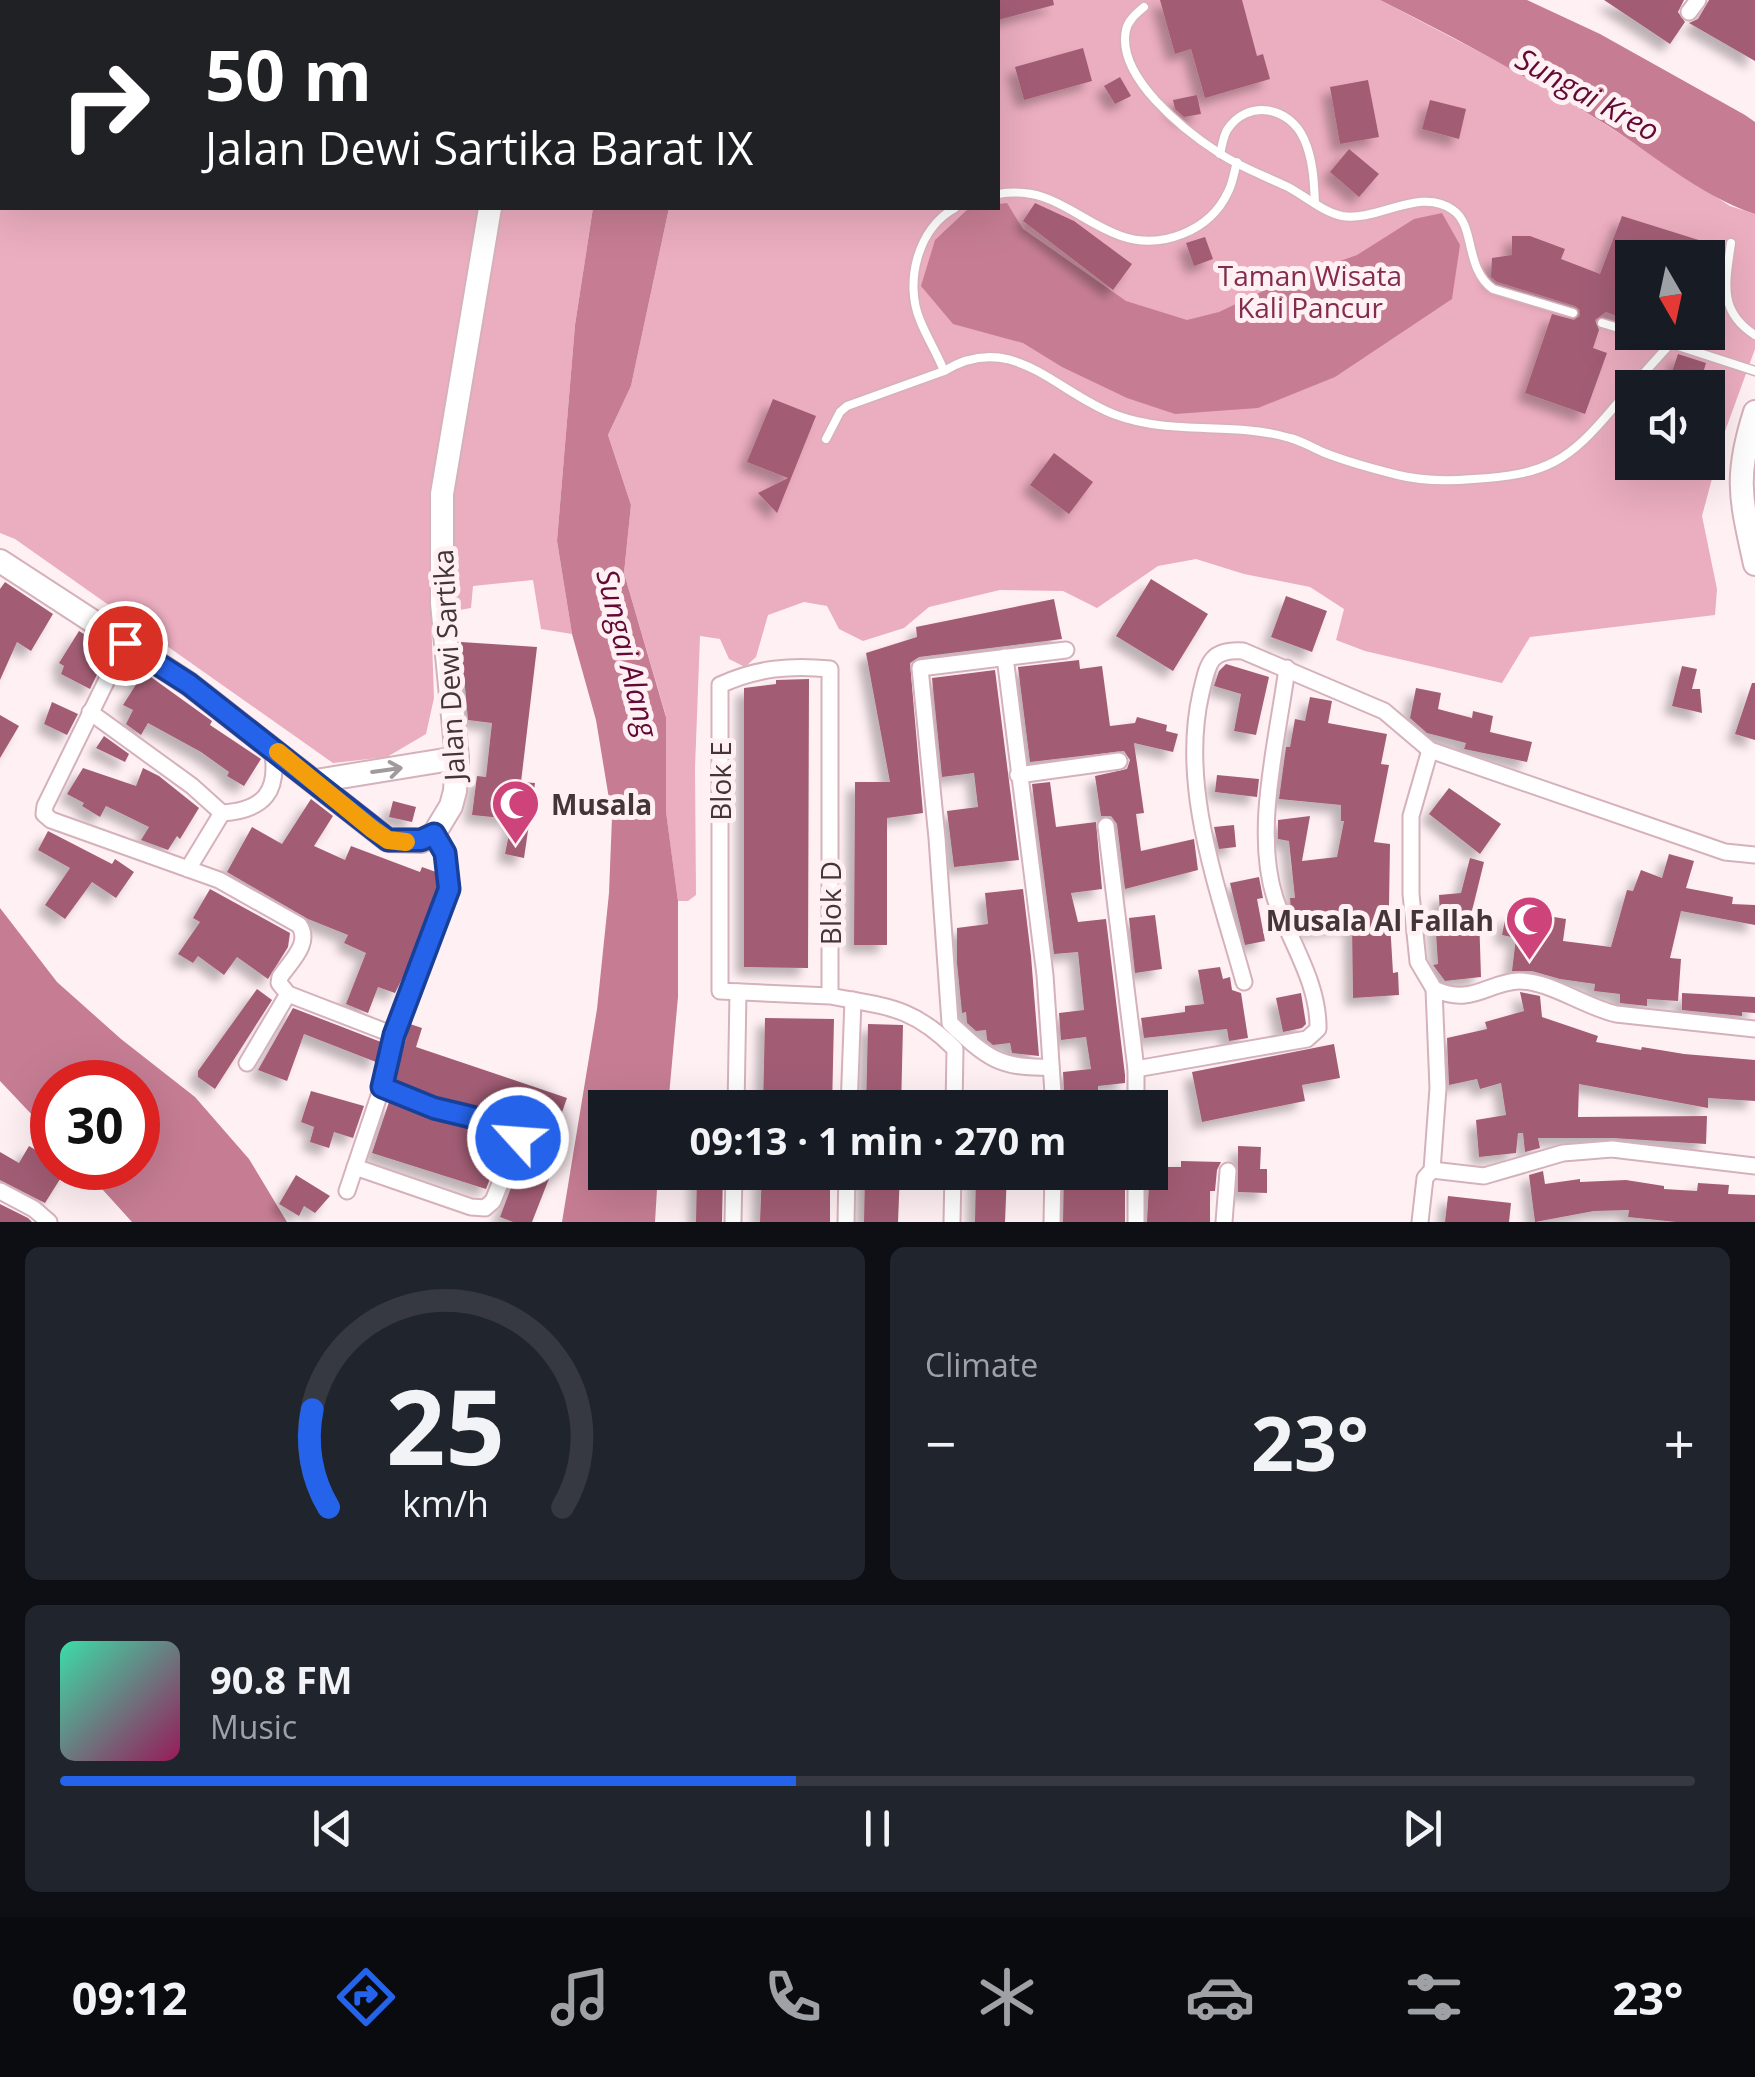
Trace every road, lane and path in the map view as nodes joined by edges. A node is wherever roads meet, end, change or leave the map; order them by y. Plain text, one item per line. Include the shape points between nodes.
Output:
1 (1144, 6) dead end
2 (1220, 154) junction
3 (1237, 162) junction
4 (1000, 194) edge
5 (1315, 203) junction
6 (490, 210) edge
7 (950, 210) edge
8 (1730, 243) dead end
9 (1573, 313) dead end
10 (1602, 323) dead end
11 (1615, 327) edge
12 (1755, 335) edge
13 (1665, 350) edge
14 (1691, 350) edge
15 (944, 371) junction
16 (1755, 372) edge
17 (1755, 412) edge
18 (826, 439) dead end
19 (1748, 500) edge
20 (0, 561) edge
21 (1755, 564) edge
22 (125, 643) junction
23 (1066, 650) dead end
24 (1005, 657) junction
25 (1287, 668) junction
26 (830, 670) joint
27 (90, 712) junction
28 (272, 748) junction
29 (1430, 750) junction
30 (457, 758) junction
31 (1119, 761) dead end
32 (1018, 774) junction
33 (316, 781) junction
34 (222, 813) junction
35 (1106, 826) dead end
36 (434, 834) junction
37 (1755, 855) edge
38 (188, 869) junction
39 (1244, 982) dead end
40 (1434, 988) junction
41 (738, 992) junction
42 (288, 994) junction
43 (830, 996) junction
44 (853, 1000) junction
45 (1755, 1029) edge
46 (394, 1035) junction
47 (247, 1064) dead end
48 (1052, 1068) junction
49 (1136, 1069) junction
50 (382, 1087) junction
51 (736, 1090) edge
52 (850, 1090) edge
53 (954, 1090) edge
54 (1053, 1090) edge
55 (1136, 1090) edge
56 (1755, 1166) edge
57 (355, 1167) junction
58 (1228, 1172) dead end
59 (1428, 1174) junction
60 (347, 1190) dead end
61 (734, 1190) edge
62 (847, 1190) edge
63 (952, 1190) edge
64 (1053, 1190) edge
65 (1136, 1190) edge
66 (0, 1191) edge
67 (49, 1222) edge
68 (733, 1222) edge
69 (846, 1222) edge
70 (952, 1222) edge
71 (1052, 1222) edge
72 (1136, 1222) edge
73 (1224, 1222) edge
74 (1420, 1222) edge

1 - 2 lane via 1125,31 1132,66 1179,124
2 - 3 lane
2 - 5 lane via 1225,132 1238,119 1265,109 1283,113 1304,136
3 - 4 lane via 1228,193 1210,218 1170,238 1120,236 1058,200
3 - 5 lane
5 - 9 lane via 1360,218 1406,204 1445,206 1461,218 1474,266 1493,290
6 - 30 street, Jalan Dewi Sartika via 442,494 442,602
7 - 15 lane via 929,232 914,274 919,318
8 - 12 lane via 1725,290 1738,325
10 - 11 lane
13 - 15 lane via 1571,454 1510,477 1449,481 1402,476 1291,438 1120,416 1007,357 982,357
14 - 16 lane
15 - 18 lane via 847,406
17 - 19 street via 1741,462
19 - 21 street
20 - 22 street
22 - 27 street
22 - 28 street
23 - 24 street
24 - 32 street
24 - 48 street via 920,668 950,1023 1007,1066
25 - 29 street via 1384,711
25 - 39 street via 1243,651 1216,654 1194,730 1210,855
25 - 49 street via 1266,845 1274,897 1299,949 1318,1029 1307,1039
26 - 41 street, Blok E via 767,669 720,684 720,992
26 - 43 street, Blok D
27 - 34 street
27 - 38 street via 44,814
28 - 33 street
28 - 34 street via 273,783 266,798
29 - 37 street via 1725,852
29 - 40 street via 1411,816 1411,894 1418,962
33 -> 30 street
30 - 36 street, Jalan Dewi Sartika via 451,806
31 - 32 street
32 - 48 street
33 - 36 street via 388,840
34 - 38 street
35 - 49 street
36 - 46 street via 445,853 449,889
38 - 42 street via 303,929 304,942 280,977
40 - 45 street via 1450,996 1534,981 1594,1009
40 - 59 street via 1438,1088
41 - 43 street
41 - 51 street
42 - 46 street
42 - 47 street
43 - 44 street
44 - 52 street
44 - 53 street via 930,1024 955,1049
46 - 50 street
48 - 54 street
49 - 55 street
50 - 57 street
50 - 57 street via 500,1124 517,1141 484,1208
56 - 59 street via 1612,1149 1563,1154 1484,1176
57 - 60 street
58 - 73 street
59 - 74 street
61 - 68 street
62 - 69 street
63 - 70 street
64 - 71 street
65 - 72 street
66 - 67 street

